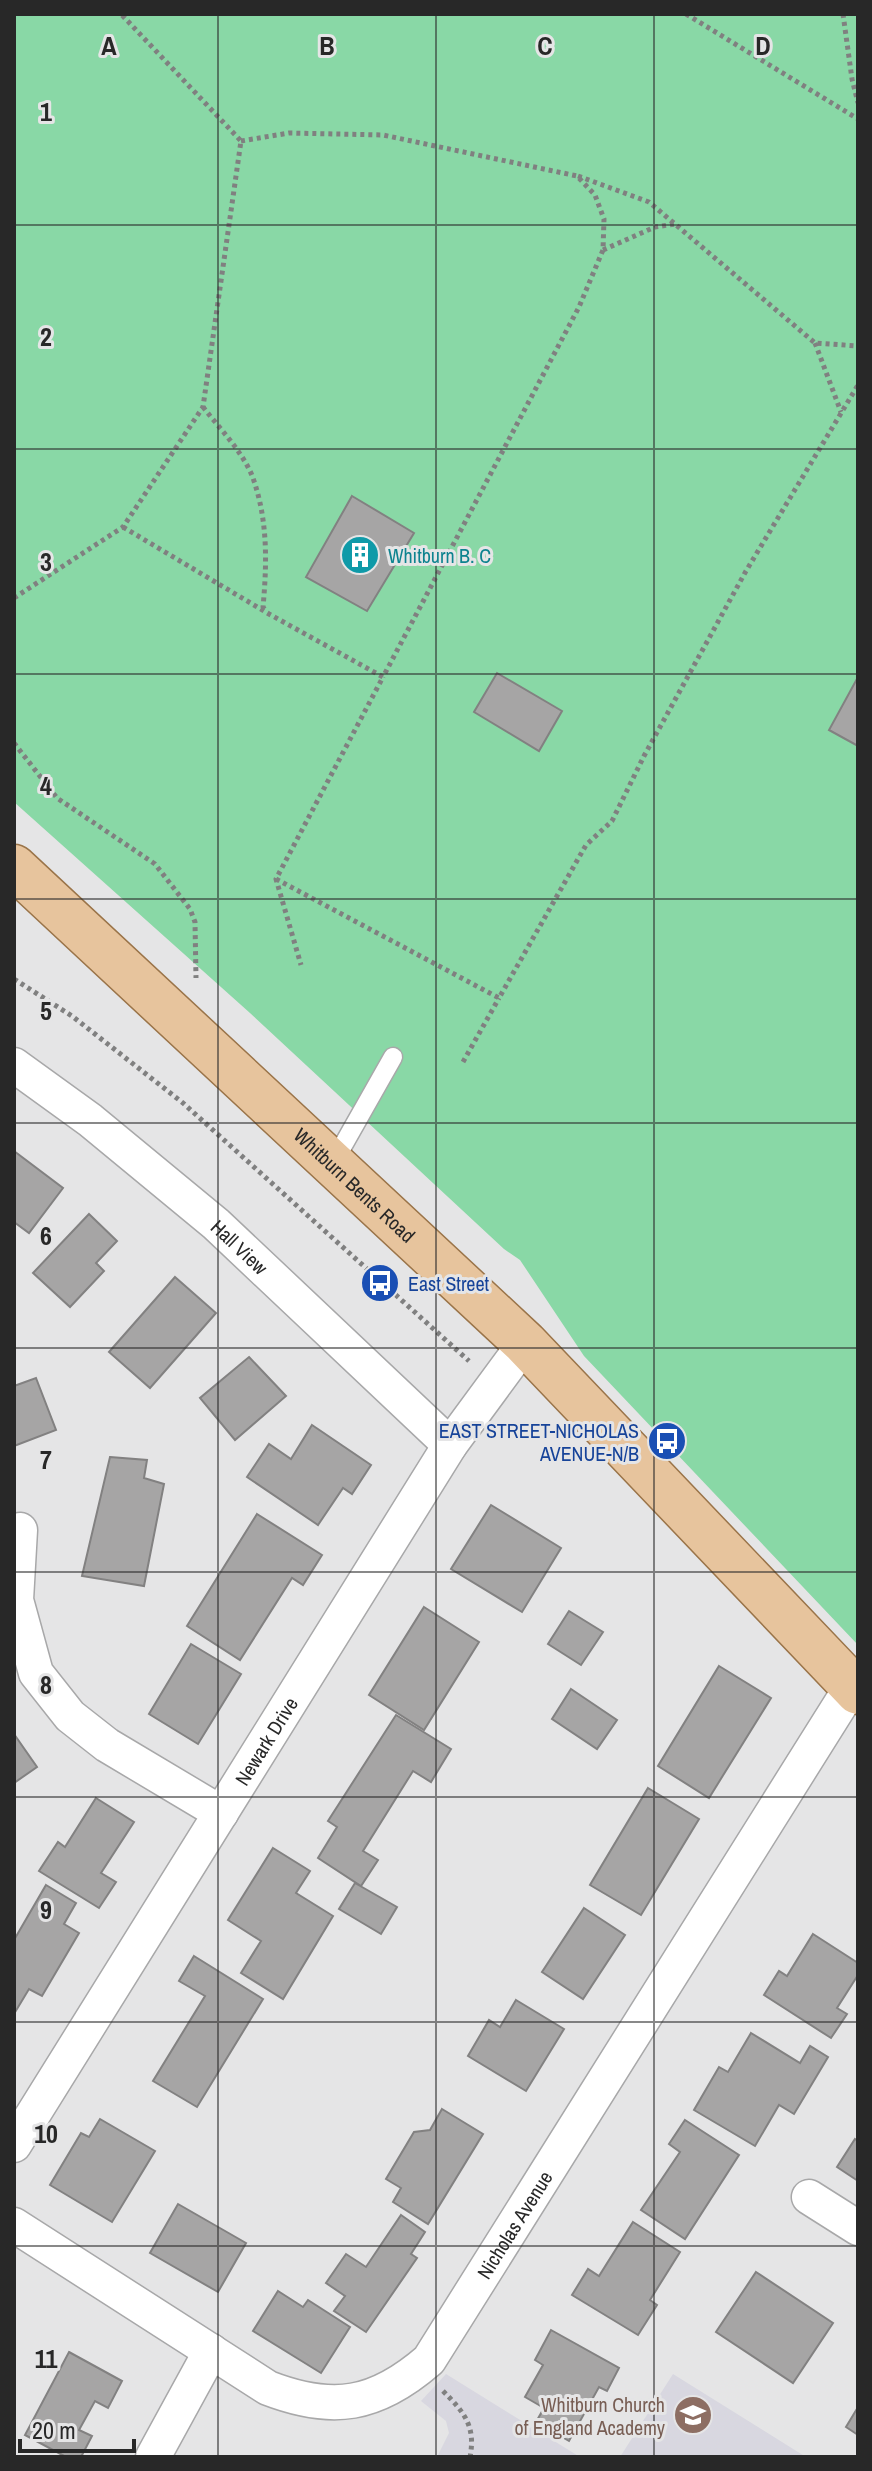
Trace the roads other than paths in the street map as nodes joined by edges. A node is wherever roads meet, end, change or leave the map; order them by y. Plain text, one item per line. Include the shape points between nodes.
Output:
1 (14, 867) edge
2 (393, 1057) dead end
3 (14, 1065) edge
4 (332, 1165) junction
5 (525, 1343) junction
6 (450, 1445) junction
7 (20, 1530) dead end
8 (855, 1689) edge
9 (221, 1813) junction
10 (14, 2145) edge
11 (809, 2197) dead end
12 (14, 2225) edge
13 (858, 2228) edge
14 (211, 2351) junction
15 (153, 2457) edge

1 - 4 main road, Whitburn Bents Road
2 - 4 lane
3 - 6 street, Hall View via 216,1224
4 - 5 main road, Whitburn Bents Road
5 - 6 street, Newark Drive
5 - 8 main road, Whitburn Bents Road
6 - 9 street, Newark Drive
7 - 9 street via 16,1600 36,1673 70,1716 107,1745
8 - 14 street, Nicholas Avenue via 429,2360 400,2384 368,2398 331,2403 268,2388
9 - 10 street, Newark Drive
11 - 13 street
12 - 14 street, Nicholas Avenue
14 - 15 street

